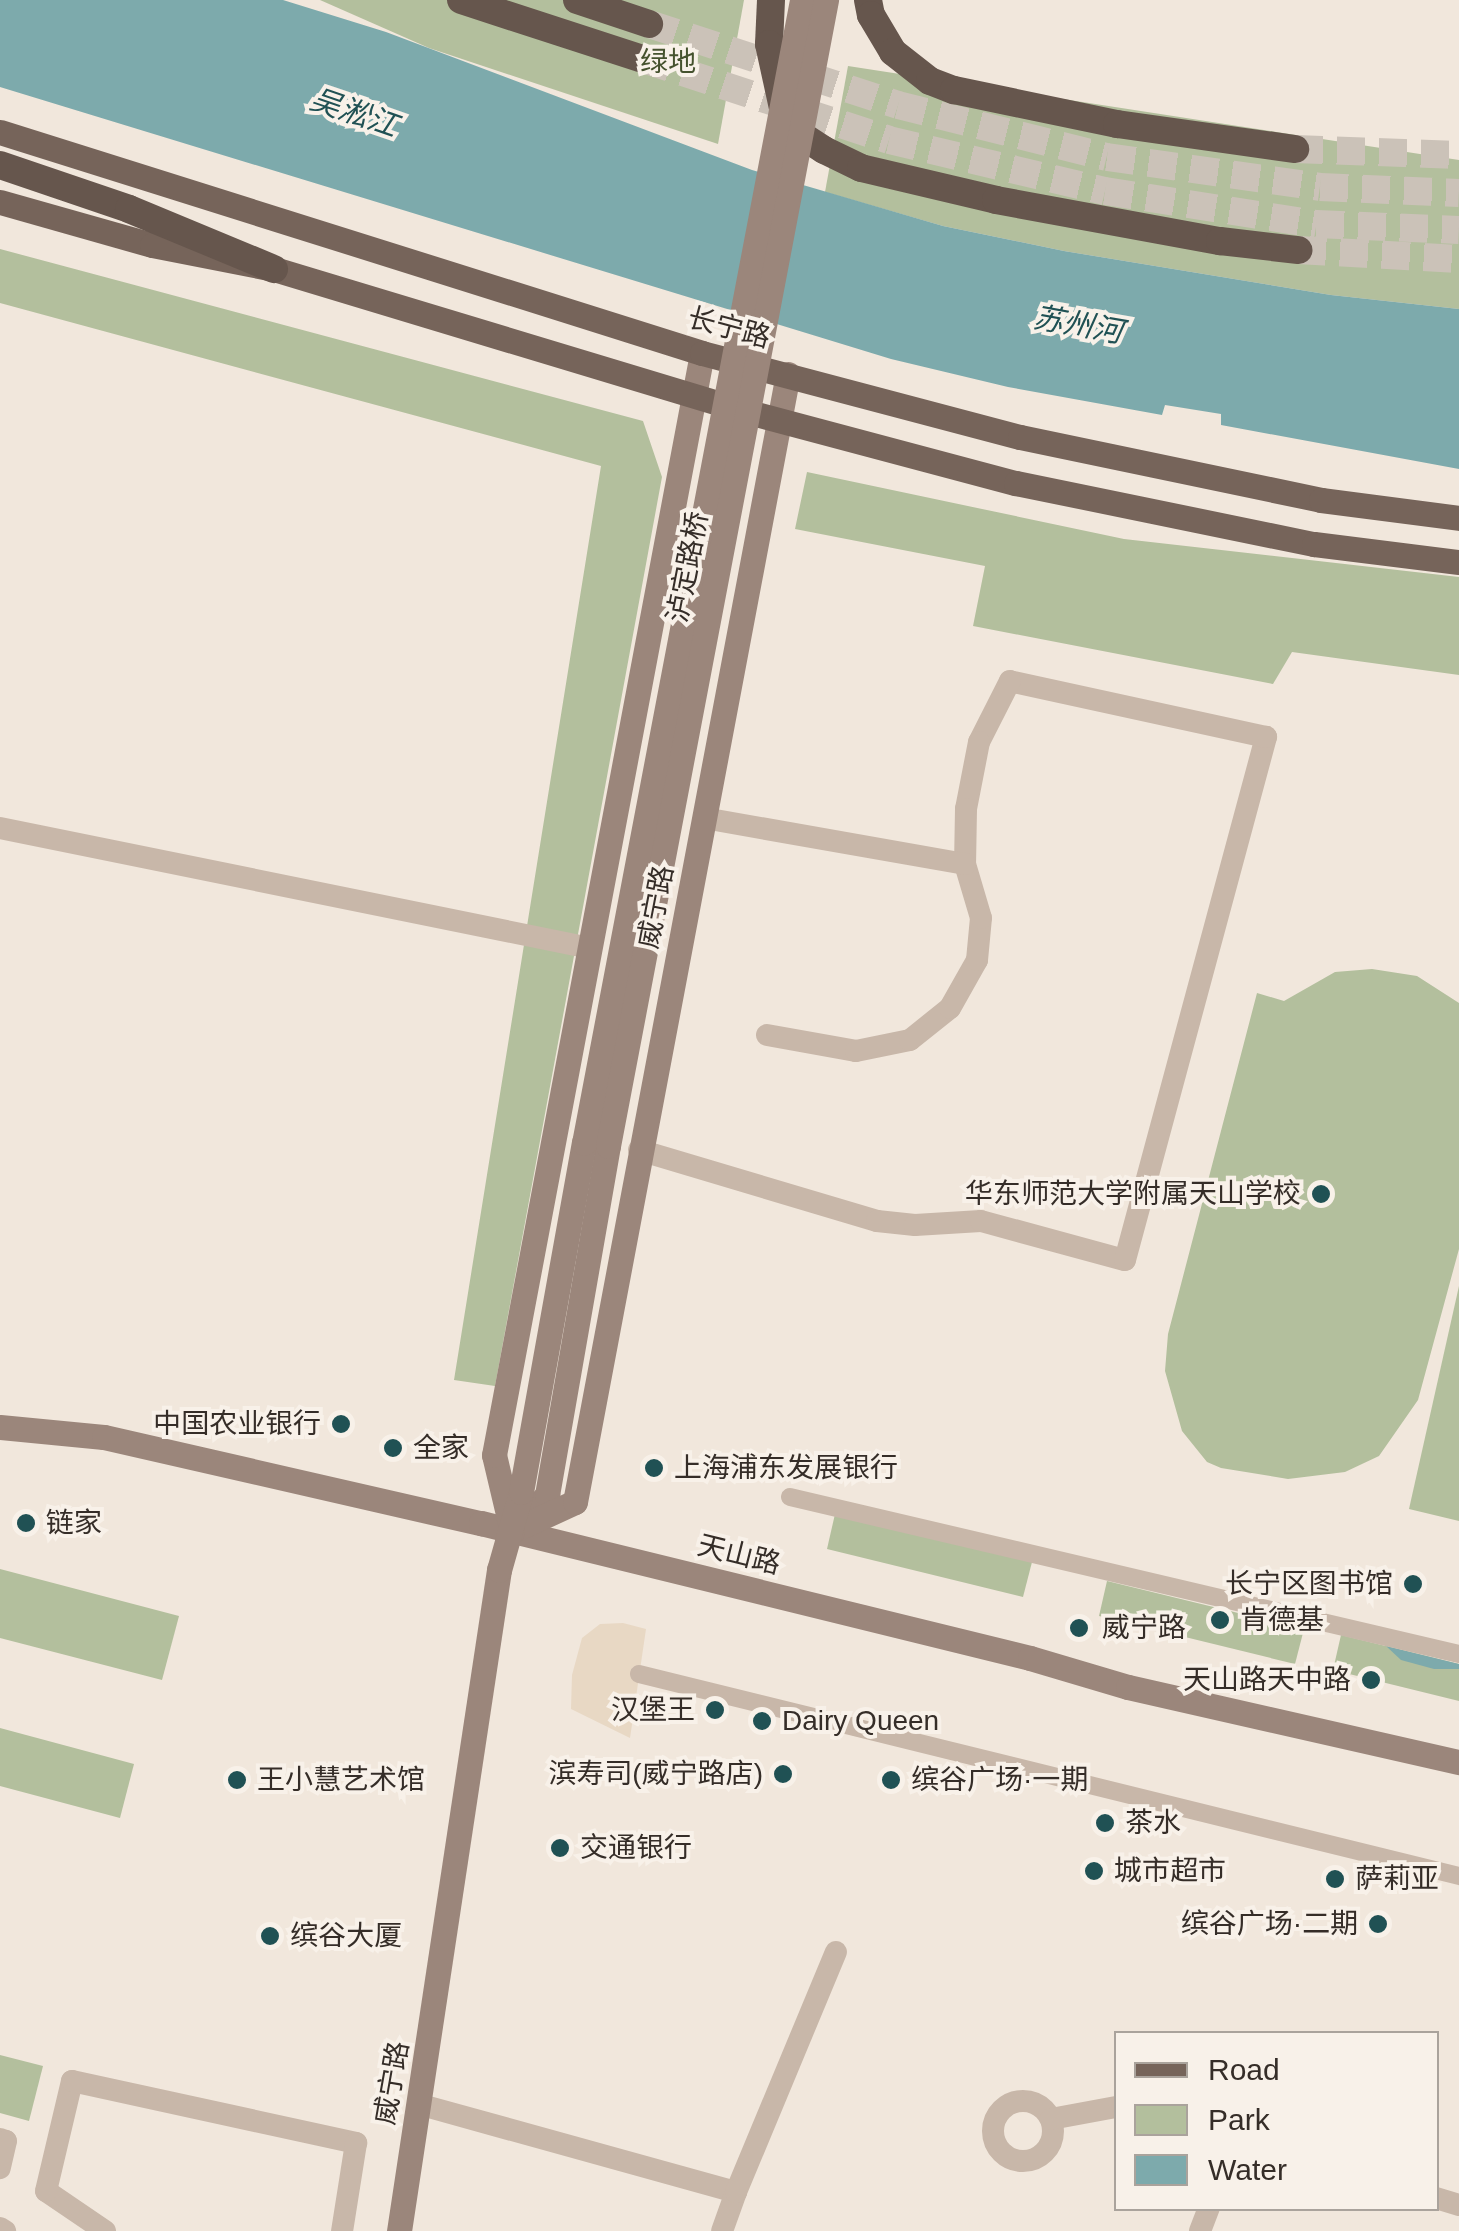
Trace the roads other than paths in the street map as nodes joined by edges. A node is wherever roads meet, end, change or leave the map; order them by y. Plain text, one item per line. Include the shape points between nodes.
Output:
1 (461, 0) edge
2 (577, 0) edge
3 (771, 0) edge
4 (802, 0) edge
5 (826, 0) edge
6 (868, 0) edge
7 (649, 24) tunnel mouth
8 (643, 59) tunnel mouth
9 (0, 132) edge
10 (1295, 149) tunnel mouth
11 (7, 167) edge
12 (0, 202) edge
13 (1298, 250) tunnel mouth
14 (274, 269) junction
15 (702, 353) junction
16 (788, 374) junction
17 (694, 395) junction
18 (780, 420) junction
19 (1459, 518) edge
20 (1459, 562) edge
21 (704, 818) junction
22 (0, 828) edge
23 (965, 864) junction
24 (590, 948) junction
25 (767, 1035) dead end
26 (596, 1145) junction
27 (638, 1150) junction
28 (0, 1426) edge
29 (790, 1497) dead end
30 (512, 1531) junction
31 (1459, 1654) edge
32 (640, 1674) dead end
33 (1459, 1762) edge
34 (1459, 1876) edge
35 (836, 1952) dead end
36 (418, 2104) junction
37 (1114, 2108) edge
38 (1052, 2119) dead end
39 (0, 2139) edge
40 (0, 2168) edge
41 (736, 2192) junction
42 (105, 2231) edge
43 (342, 2231) edge
44 (399, 2231) edge
45 (722, 2231) edge

1 - 8 highway
2 - 7 highway
3 - 13 highway via 771,60 783,108 802,135 861,168 996,200
4 - 26 main road, 泸定路桥, bridge
5 - 26 main road, 泸定路桥, bridge
6 - 10 highway via 893,52 954,90 1117,124
9 - 15 main road, 长宁路
11 - 14 highway
12 - 14 main road
14 - 17 main road
15 - 16 main road, 长宁路
15 - 17 main road, 威宁路
16 - 18 main road, 威宁路
16 - 19 main road, 长宁路 via 1020,437 1321,500
17 - 18 main road
17 - 24 main road, 威宁路
18 - 20 main road via 1016,483 1314,544
18 - 21 main road, 威宁路
21 - 23 street
21 - 27 main road, 威宁路
22 - 24 street
23 - 25 street via 980,918 976,960 950,1008 910,1040 856,1051
23 - 27 street via 966,809 980,742 1010,681 1266,736 1125,1260 981,1221 876,1221
24 - 30 main road, 威宁路 via 494,1454
26 - 30 main road, 威宁路 via 547,1494
27 - 30 main road, 威宁路 via 575,1502
28 - 30 main road, 天山路 via 104,1438
29 - 31 street
30 - 33 main road, 天山路 via 1128,1687
30 - 36 main road, 威宁路 via 499,1570
32 - 34 street
35 - 41 street
36 - 41 street
36 - 44 main road, 威宁路
37 - 38 street
39 - 40 street via 6,2141
41 - 45 street
42 - 43 street via 46,2192 72,2080 356,2143

